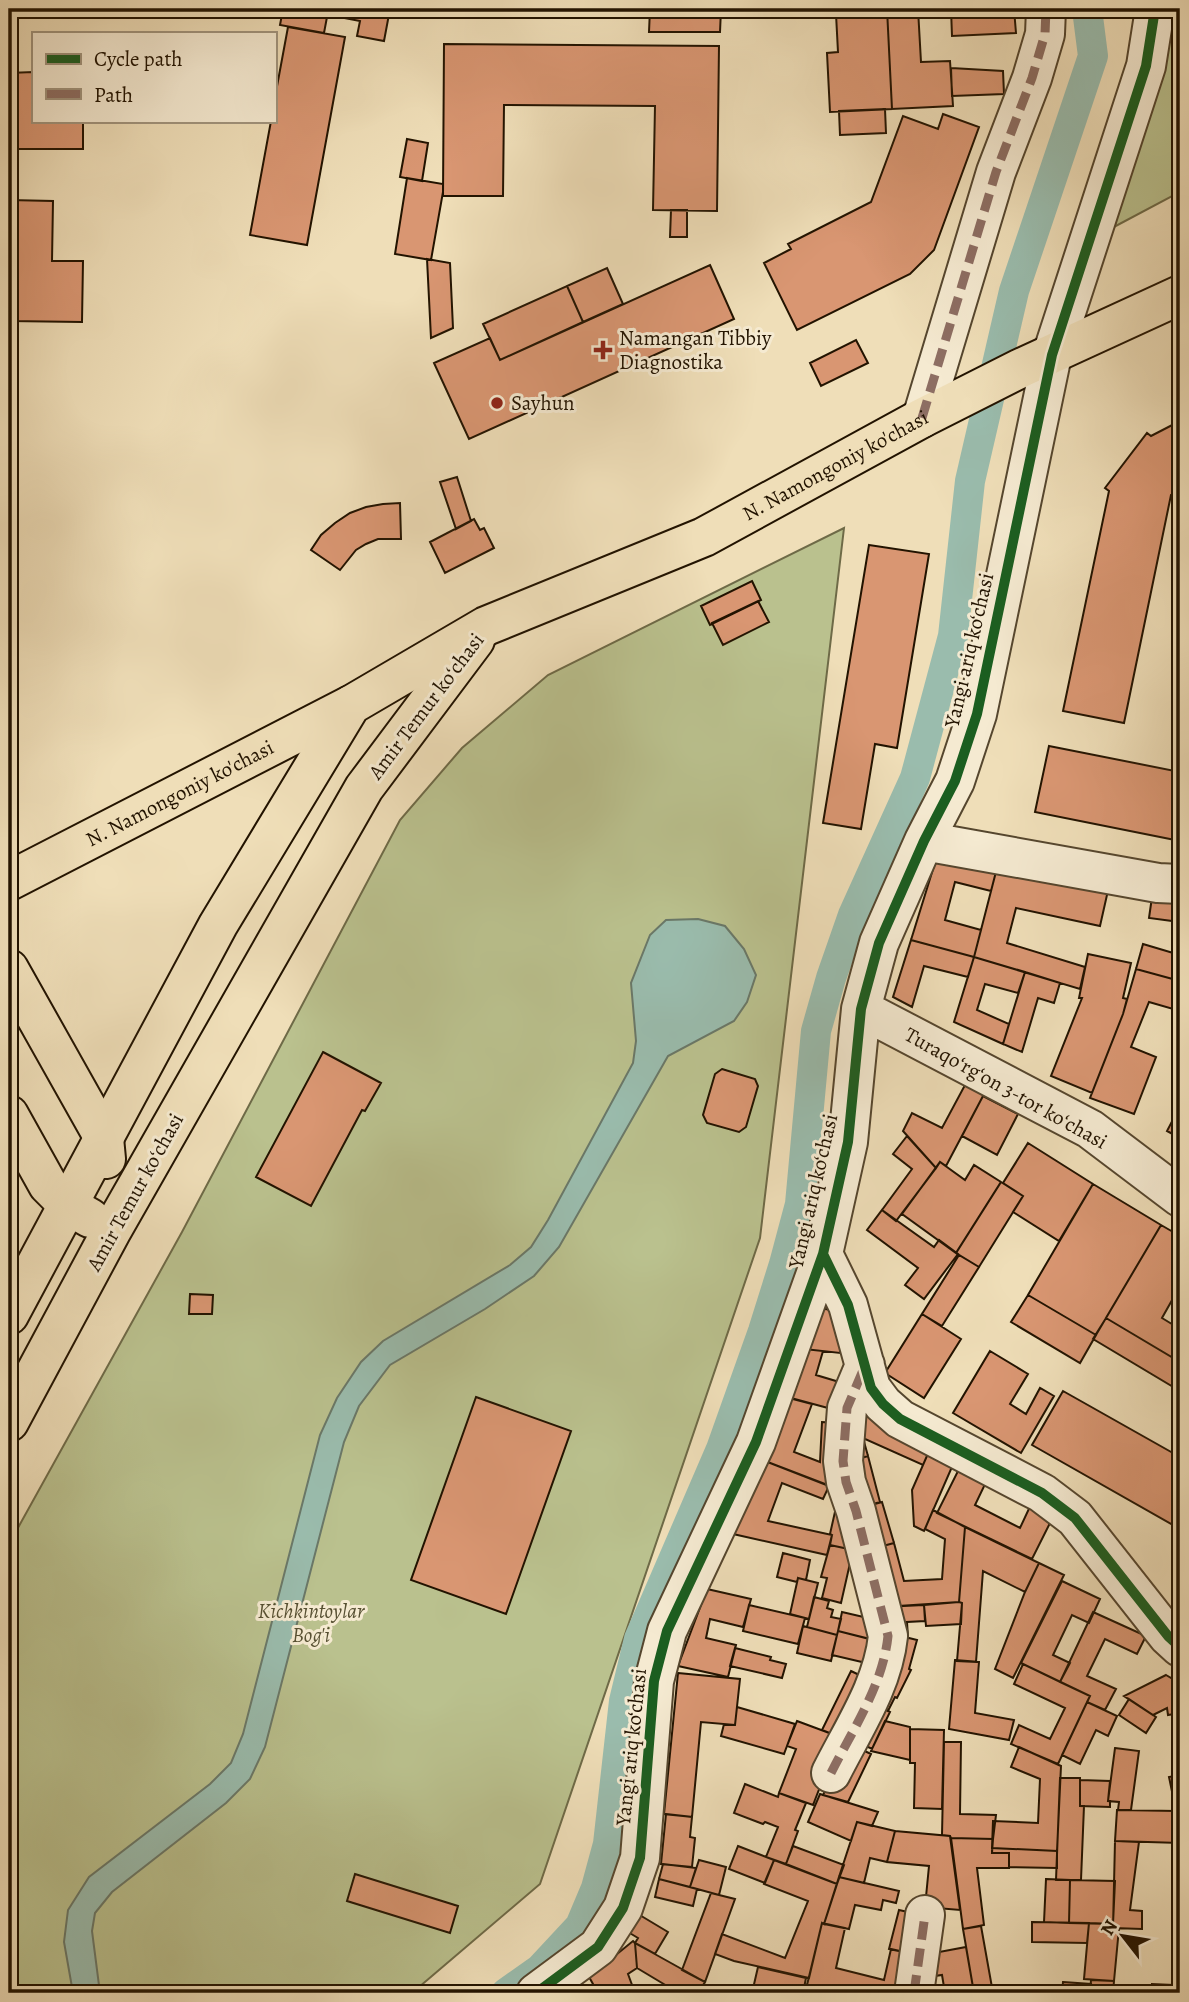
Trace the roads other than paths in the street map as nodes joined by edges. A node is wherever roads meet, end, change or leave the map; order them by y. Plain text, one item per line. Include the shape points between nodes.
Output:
1 (1046, 9) edge
2 (1155, 9) edge
3 (1180, 295) edge
4 (1036, 361) junction
5 (936, 412) junction
6 (486, 626) junction
7 (351, 705) junction
8 (924, 841) junction
9 (9, 881) edge
10 (1180, 884) edge
11 (9, 969) edge
12 (861, 1010) junction
13 (9, 1115) edge
14 (104, 1138) junction
15 (1180, 1197) edge
16 (69, 1206) junction
17 (112, 1230) junction
18 (822, 1254) junction
19 (9, 1315) edge
20 (865, 1365) junction
21 (9, 1422) edge
22 (1180, 1647) edge
23 (831, 1773) dead end
24 (925, 1915) dead end
25 (537, 1993) edge
26 (914, 1993) edge

1 - 5 street via 1045,34 996,172
2 - 4 street, Yangi ariq ko‘chasi via 1146,66
3 - 4 main road, N. Namongoniy ko'chasi
4 - 5 main road, N. Namongoniy ko'chasi
4 - 8 street, Yangi ariq ko‘chasi via 978,714 955,781
5 - 6 main road, N. Namongoniy ko'chasi via 704,537
6 - 7 main road, Amir Temur koʻchasi
6 - 17 main road, Amir Temur koʻchasi via 364,788
7 - 9 main road, N. Namongoniy ko'chasi
7 - 14 main road, Amir Temur koʻchasi via 218,925
8 - 10 street
8 - 12 street, Yangi ariq ko‘chasi via 879,943
11 - 14 main road
12 - 15 street, Turaqoʻrgʻon 3-tor koʻchasi via 1090,1129
12 - 18 street, Yangi ariq ko‘chasi via 848,1142
13 - 16 main road via 48,1185
14 - 16 main road, Amir Temur koʻchasi
14 - 17 main road
16 - 17 main road
16 - 19 main road, Amir Temur koʻchasi
17 - 21 main road, Amir Temur koʻchasi
18 - 20 street via 848,1305
18 - 25 street, Yangi ariq ko‘chasi via 756,1442 667,1631 654,1681 640,1858 623,1908 598,1947
20 - 22 street via 871,1388 900,1419 1042,1493 1075,1518
20 - 23 street via 847,1408 842,1461 888,1636 873,1691
24 - 26 street

